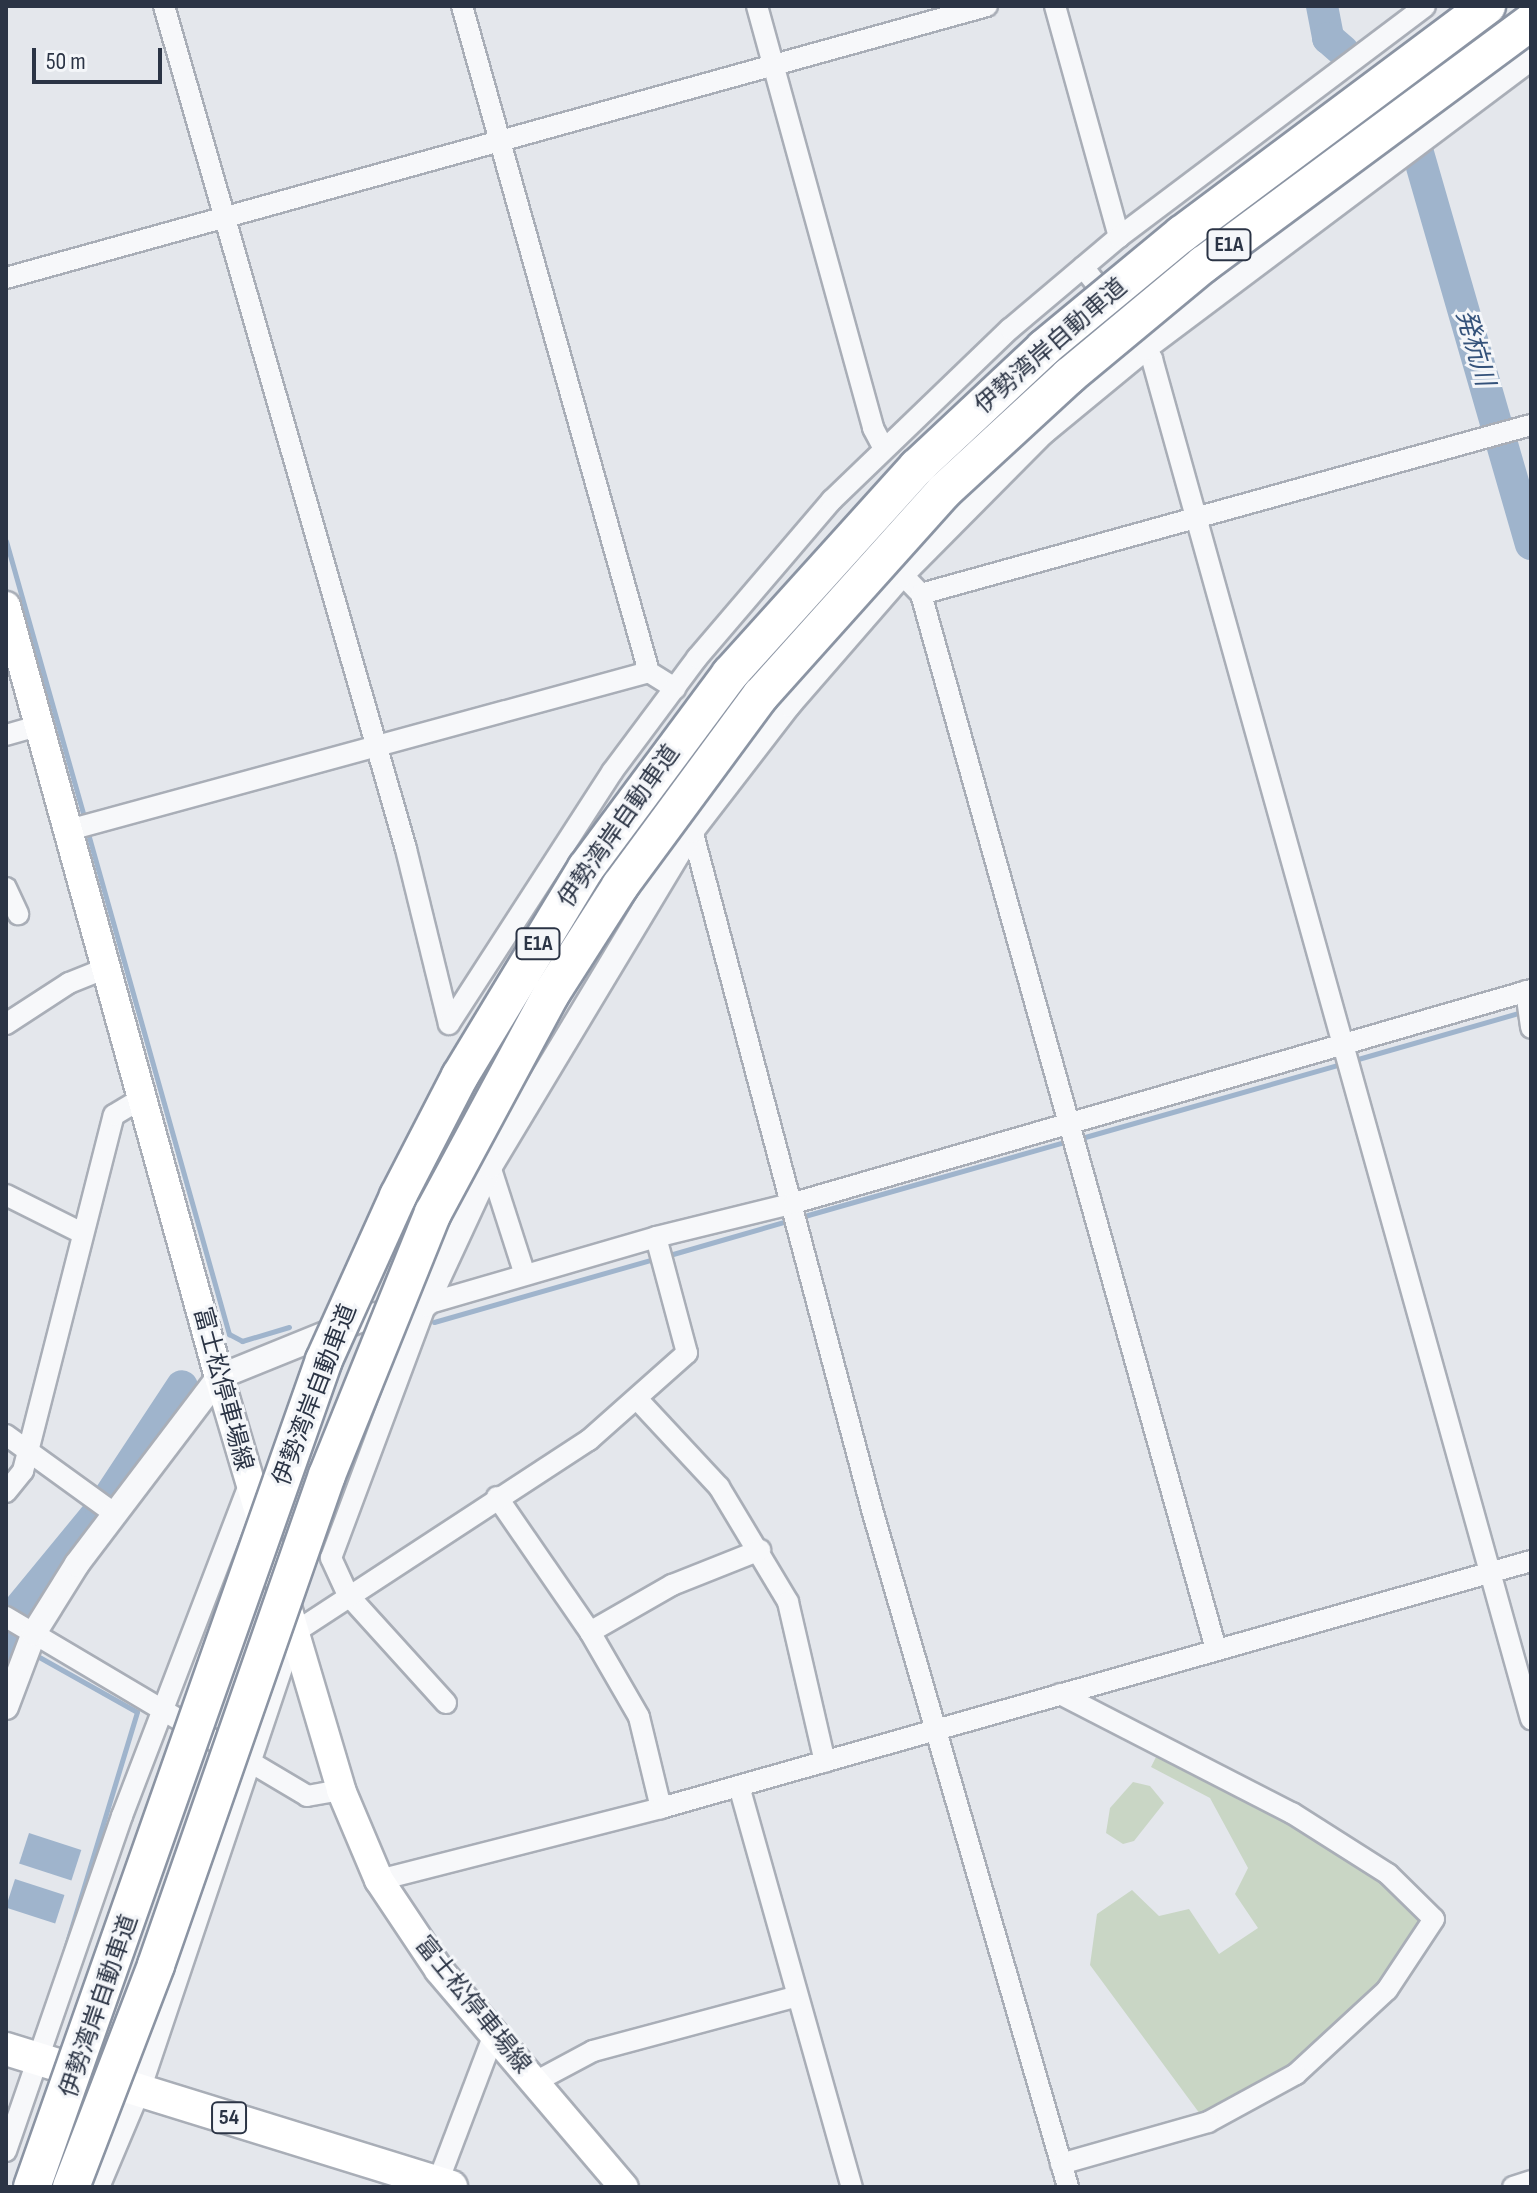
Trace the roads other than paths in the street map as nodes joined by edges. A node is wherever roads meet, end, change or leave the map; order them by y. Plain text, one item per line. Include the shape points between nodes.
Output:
1 (164, 6) edge
2 (462, 6) edge
3 (757, 6) edge
4 (987, 6) edge
5 (1055, 6) edge
6 (1425, 6) edge
7 (1487, 6) edge
8 (1531, 22) edge
9 (1531, 58) edge
10 (773, 64) junction
11 (500, 141) junction
12 (226, 218) junction
13 (1119, 237) junction
14 (1083, 267) junction
15 (6, 278) edge
16 (1146, 347) junction
17 (1531, 425) edge
18 (884, 449) junction
19 (832, 500) junction
20 (1195, 518) junction
21 (901, 575) junction
22 (921, 594) junction
23 (6, 606) edge
24 (649, 672) junction
25 (675, 688) junction
26 (40, 725) junction
27 (6, 735) edge
28 (373, 748) junction
29 (79, 828) junction
30 (692, 830) junction
31 (6, 888) edge
32 (18, 914) dead end
33 (109, 967) junction
34 (1529, 1002) edge
35 (6, 1024) edge
36 (1531, 1028) edge
37 (1342, 1049) junction
38 (144, 1097) junction
39 (1070, 1126) junction
40 (490, 1166) junction
41 (6, 1195) edge
42 (795, 1205) junction
43 (82, 1233) junction
44 (658, 1241) junction
45 (525, 1275) junction
46 (426, 1304) junction
47 (219, 1377) junction
48 (638, 1400) junction
49 (6, 1435) edge
50 (27, 1451) junction
51 (249, 1485) junction
52 (6, 1492) edge
53 (497, 1497) junction
54 (112, 1511) junction
55 (760, 1550) junction
56 (1531, 1561) edge
57 (1492, 1573) junction
58 (348, 1595) junction
59 (20, 1625) edge
60 (590, 1632) junction
61 (294, 1633) junction
62 (1216, 1649) junction
63 (1060, 1694) junction
64 (446, 1703) dead end
65 (6, 1707) edge
66 (164, 1710) junction
67 (1531, 1719) edge
68 (940, 1730) junction
69 (825, 1762) junction
70 (254, 1763) junction
71 (739, 1786) junction
72 (341, 1790) junction
73 (661, 1808) junction
74 (379, 1880) junction
75 (794, 1997) junction
76 (494, 2034) junction
77 (6, 2049) edge
78 (37, 2059) junction
79 (535, 2082) junction
80 (140, 2090) junction
81 (6, 2151) edge
82 (1061, 2164) junction
83 (1531, 2181) edge
84 (441, 2185) edge
85 (32, 2187) edge
86 (71, 2187) edge
87 (99, 2187) edge
88 (624, 2187) edge
89 (852, 2187) edge
90 (1068, 2187) edge
91 (1513, 2187) edge

1 - 12 street
2 - 11 street
3 - 10 street
4 - 10 street
5 - 13 street
6 - 13 street
7 - 85 highway, 伊勢湾岸自動車道 / E1A, bridge via 1182,234 1044,348 917,467 730,674 586,868 460,1076 398,1196 324,1360
8 - 86 highway, 伊勢湾岸自動車道 / E1A, bridge via 1204,264 1069,376 944,491 761,695 620,886 551,994 433,1213 301,1545 156,1965
9 - 16 street
10 - 11 street
10 - 18 street via 873,428
11 - 12 street
11 - 24 street
12 - 15 street
12 - 28 street
13 - 14 street
14 - 16 street
14 - 18 street
16 - 20 street
16 - 21 street via 1043,432
17 - 20 street
18 - 19 street
19 - 21 street
19 - 25 street
20 - 22 street
20 - 37 street
21 - 22 street
21 - 30 street via 789,704
22 - 39 street
23 - 26 main road, 富士松停車場線
24 - 25 street
24 - 28 street
25 - 28 street via 551,860 449,1024 406,849
26 - 27 street
26 - 29 main road, 富士松停車場線
28 - 29 street
29 - 33 main road, 富士松停車場線
30 - 40 street
30 - 42 street
31 - 32 street
33 - 35 street via 69,983
33 - 38 main road, 富士松停車場線
34 - 36 street
34 - 37 street
37 - 39 street
37 - 57 street
38 - 43 street via 114,1115
38 - 47 main road, 富士松停車場線
39 - 42 street
39 - 62 street
40 - 45 street
40 - 46 street
41 - 43 street
42 - 44 street
42 - 68 street via 873,1513
43 - 50 street
44 - 45 street
44 - 48 street via 687,1353
45 - 46 street
46 - 47 street via 367,1317
46 - 58 street via 331,1558
47 - 51 main road, 富士松停車場線
47 - 54 street
48 - 53 street via 589,1440
48 - 55 street via 719,1487
49 - 50 street
50 - 52 street via 23,1471
50 - 54 street
51 - 61 main road, 富士松停車場線
51 - 66 street
53 - 58 street
53 - 60 street
54 - 59 street
55 - 60 street via 672,1585
55 - 69 street via 788,1602
56 - 57 street
57 - 62 street
57 - 67 street
58 - 61 street
58 - 64 street
59 - 65 street
59 - 66 street
60 - 73 street via 639,1717
61 - 70 street
61 - 72 main road, 富士松停車場線
62 - 63 street
63 - 68 street
63 - 82 street via 1292,1813 1388,1874 1434,1919 1387,1990 1296,2074 1208,2122
66 - 70 street
66 - 78 street
68 - 69 street
68 - 82 street
69 - 71 street
70 - 72 street via 307,1796
70 - 80 street
71 - 73 street
71 - 75 street
72 - 74 main road, 富士松停車場線
73 - 74 street
74 - 76 main road, 富士松停車場線 via 439,1970
75 - 79 street via 593,2051
75 - 89 street
76 - 79 main road, 富士松停車場線
76 - 84 street
77 - 78 main road, 54
78 - 80 main road, 54
78 - 81 street
79 - 88 main road, 富士松停車場線
80 - 84 main road, 54
80 - 87 street
82 - 90 street
83 - 91 street

